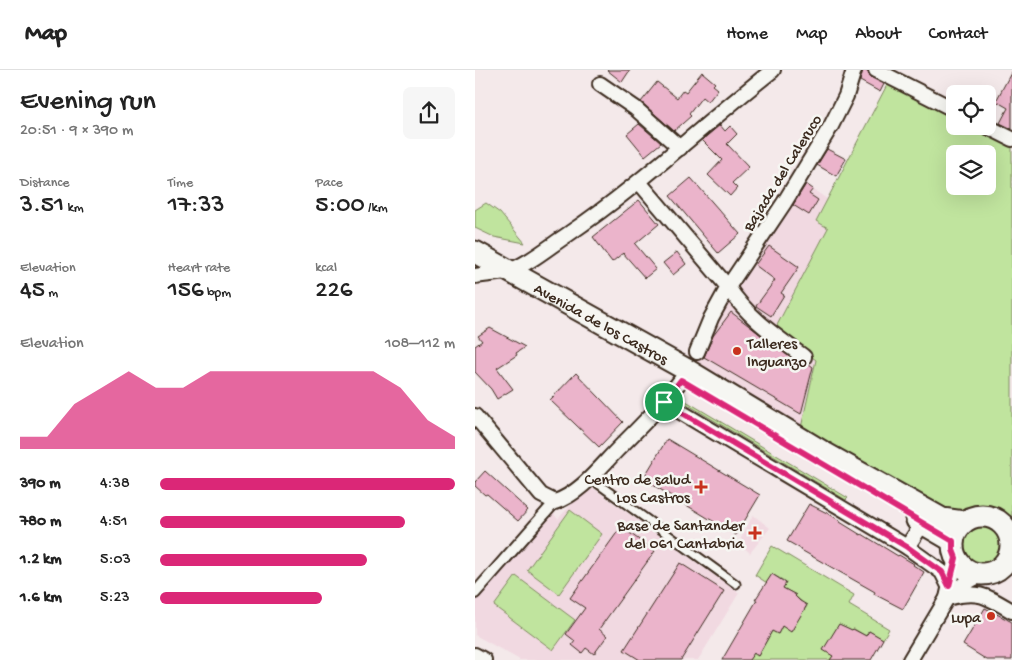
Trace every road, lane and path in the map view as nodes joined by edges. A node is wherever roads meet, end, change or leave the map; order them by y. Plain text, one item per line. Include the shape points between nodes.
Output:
1 (773, 70) edge
2 (854, 70) edge
3 (876, 70) edge
4 (600, 84) dead end
5 (946, 105) edge
6 (996, 131) edge
7 (1012, 139) edge
8 (680, 148) junction
9 (639, 182) junction
10 (537, 255) junction
11 (485, 266) edge
12 (728, 287) junction
13 (540, 289) junction
14 (697, 352) dead end
15 (804, 357) dead end
16 (681, 380) junction
17 (664, 402) junction
18 (475, 416) edge
19 (589, 478) junction
20 (555, 502) junction
21 (964, 522) junction
22 (923, 523) junction
23 (907, 547) junction
24 (955, 550) junction
25 (1011, 552) edge
26 (997, 574) edge
27 (737, 584) dead end
28 (948, 592) junction
29 (475, 593) edge
30 (1012, 611) edge
31 (475, 655) edge
32 (909, 658) edge
33 (484, 660) edge

1 - 8 street
2 - 12 street, Bajada del Caleruco via 831,126
3 - 5 street
4 - 8 street via 635,108
6 - 7 street
8 - 9 street
9 - 10 street
9 - 12 street
10 - 11 street
10 - 11 street
10 - 13 street via 533,270
11 - 13 main road, Avenida de los Castros
11 - 16 main road, Avenida de los Castros
12 - 14 street, Bajada del Caleruco
12 - 15 street via 747,311
13 - 21 main road, Avenida de los Castros via 687,370 942,519
16 - 17 street
16 - 22 main road, Avenida de los Castros
17 - 19 street
17 - 23 street
18 - 20 street via 541,495
19 - 20 street via 572,494
19 - 27 lane
20 - 29 street
21 - 24 main road via 957,530
21 - 25 main road via 983,516 993,518 1008,532
22 - 23 street
22 - 24 main road, Avenida de los Castros
23 - 28 street via 942,572
24 - 26 main road via 966,569
24 - 28 street
25 - 26 main road
26 - 28 street
28 - 30 street via 988,596
28 - 32 street
31 - 33 street

